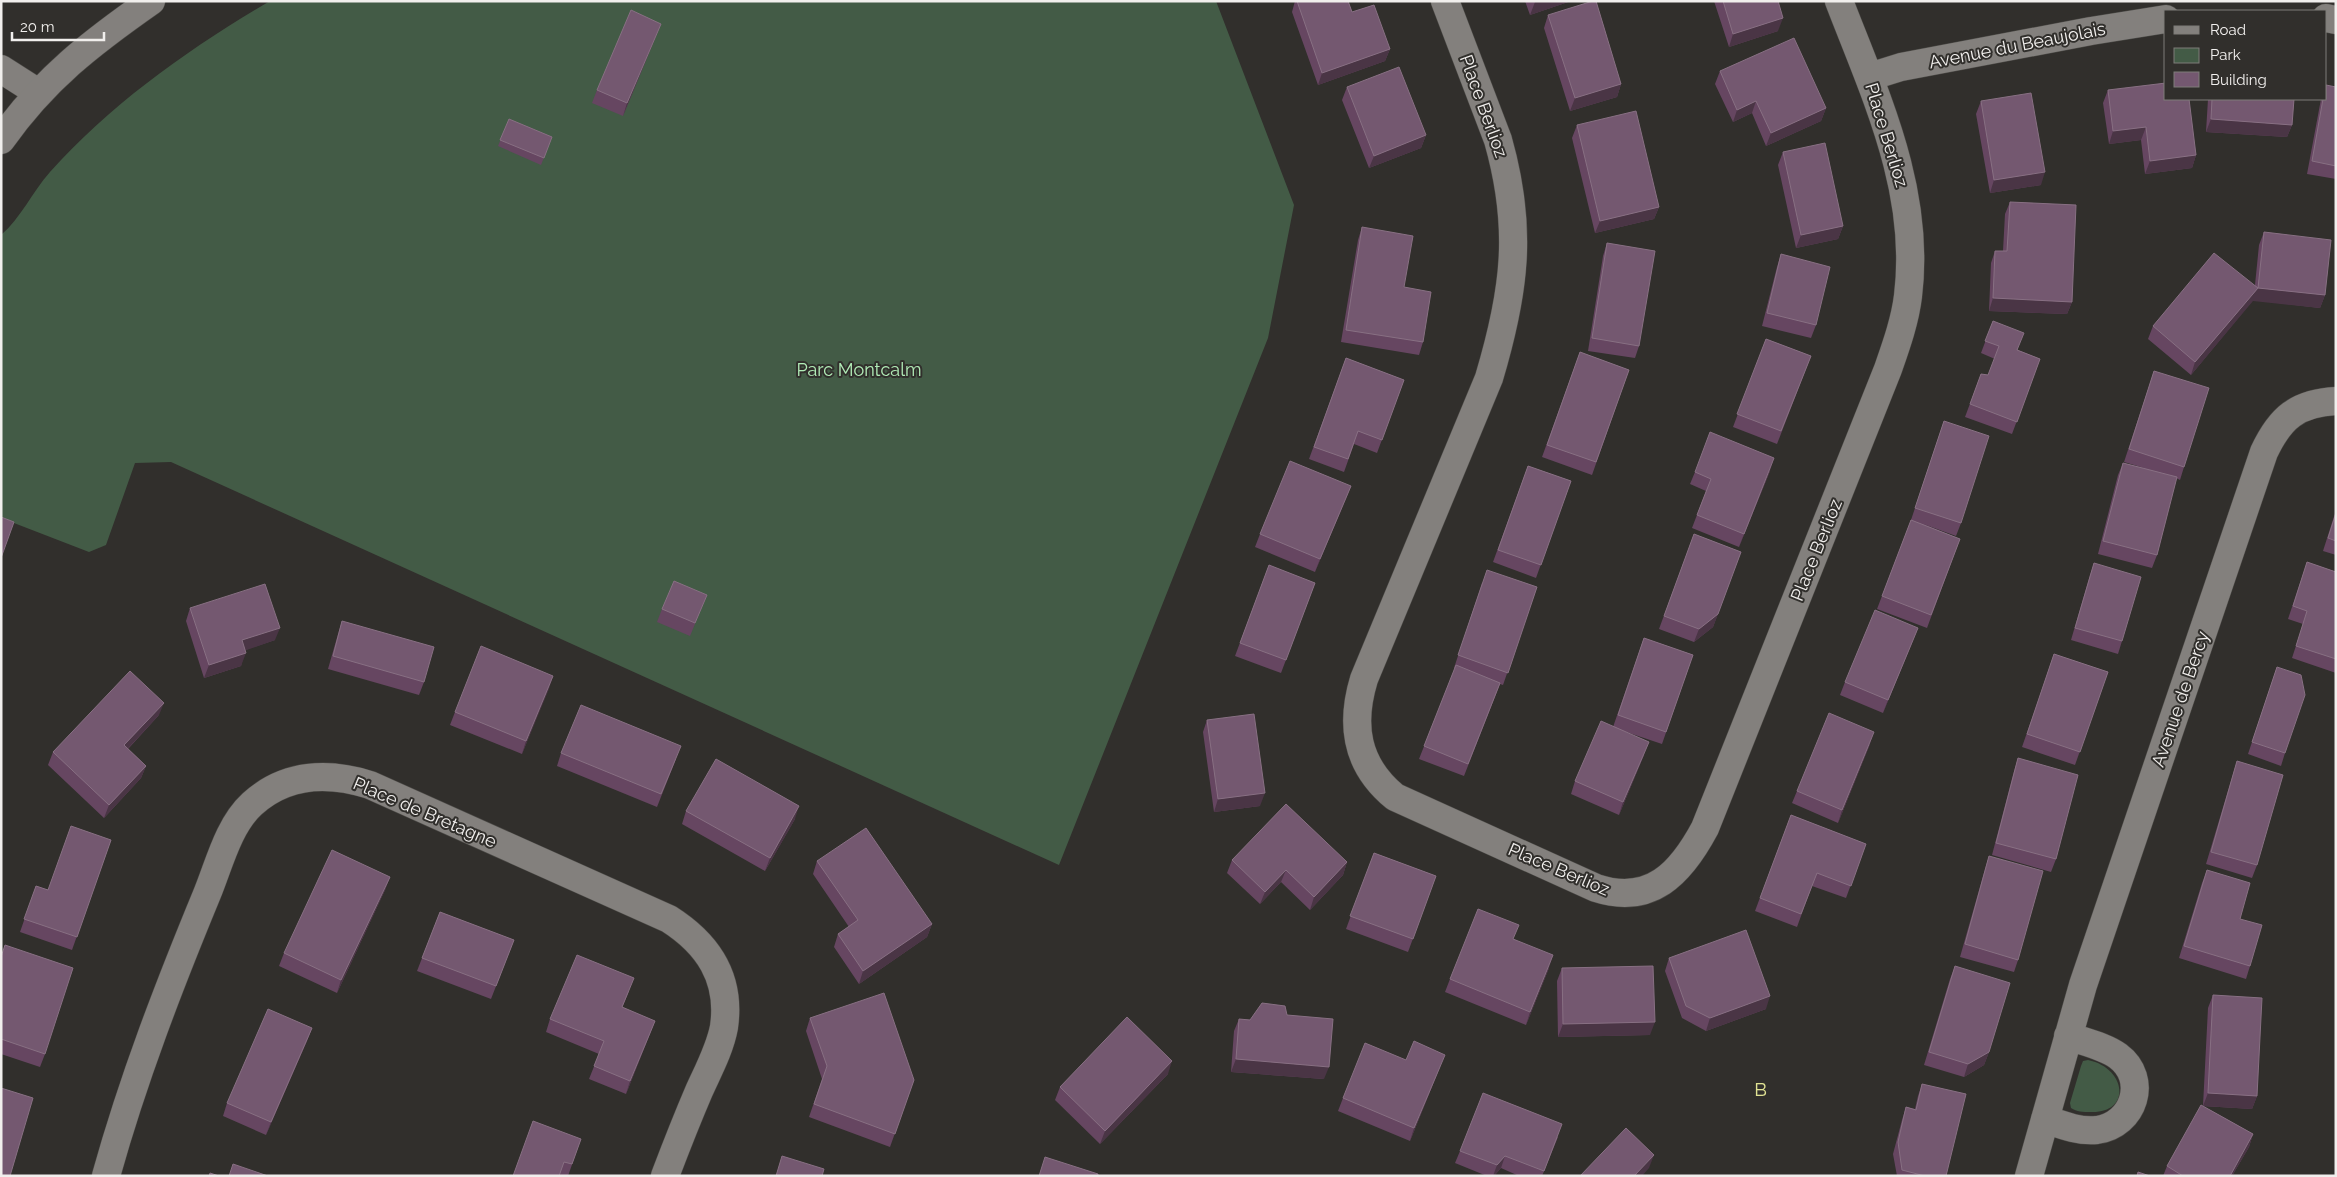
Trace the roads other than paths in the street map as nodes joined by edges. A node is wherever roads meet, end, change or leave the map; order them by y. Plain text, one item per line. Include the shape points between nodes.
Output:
1 (151, 1) edge
2 (1445, 1) edge
3 (1839, 1) edge
4 (2164, 19) edge
5 (1, 69) edge
6 (1869, 77) junction
7 (37, 92) junction
8 (1, 140) edge
9 (2336, 401) edge
10 (2068, 1036) junction
11 (2045, 1119) junction
12 (106, 1176) edge
13 (665, 1176) edge
14 (2029, 1176) edge

1 - 7 street via 78,55
2 - 6 street, Place Berlioz via 1504,161 1514,228 1512,279 1504,327 1489,378 1364,679 1356,711 1358,735 1376,779 1395,796 1608,892 1636,893 1663,882 1687,858 1701,835 1895,348 1908,298 1911,239 1896,154
3 - 6 street, Place Berlioz
4 - 6 street, Avenue du Beaujolais via 1901,67
5 - 7 street
7 - 8 street
9 - 10 street, Avenue de Bercy via 2308,404 2293,412 2276,429 2264,452
10 - 11 street, Avenue de Bercy
10 - 11 street via 2118,1056 2135,1082 2133,1100 2127,1114 2115,1125 2099,1130 2077,1130
11 - 14 street, Avenue de Bercy
12 - 13 street, Place de Bretagne via 150,1038 232,832 247,810 269,792 289,782 329,776 370,785 660,915 688,931 703,947 720,978 724,1028

